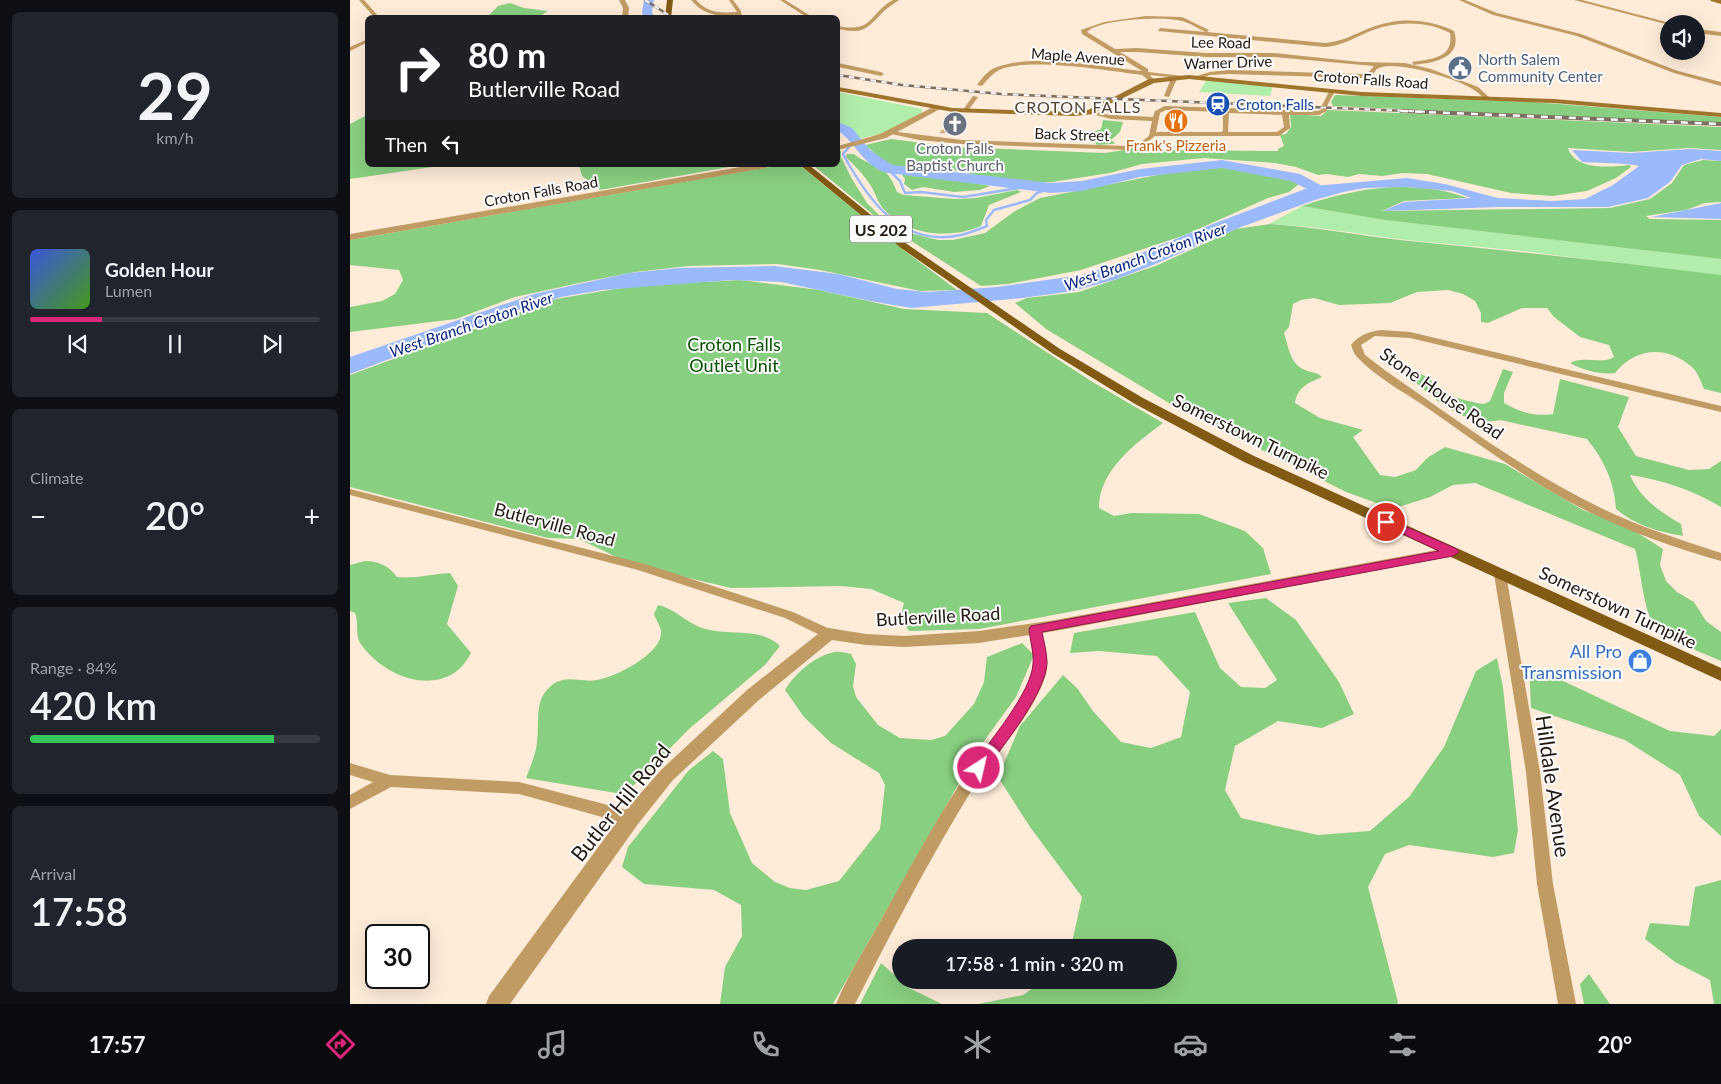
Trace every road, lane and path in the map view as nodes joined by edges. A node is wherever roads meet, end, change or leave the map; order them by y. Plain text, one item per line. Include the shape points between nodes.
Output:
1 (361, 0) edge
2 (622, 0) edge
3 (670, 0) edge
4 (693, 0) edge
5 (782, 0) edge
6 (897, 0) edge
7 (1462, 0) edge
8 (1576, 0) edge
9 (1713, 0) edge
10 (732, 1) edge
11 (740, 1) edge
12 (1721, 2) edge
13 (375, 15) edge
14 (625, 15) edge
15 (668, 15) edge
16 (739, 15) edge
17 (807, 15) edge
18 (1660, 21) edge
19 (840, 28) edge
20 (1160, 30) dead end
21 (1705, 31) edge
22 (1721, 34) edge
23 (1226, 35) junction
24 (365, 42) edge
25 (1320, 46) junction
26 (350, 49) edge
27 (1114, 51) junction
28 (1307, 57) junction
29 (1347, 63) junction
30 (1387, 64) junction
31 (1395, 64) junction
32 (840, 65) edge
33 (1144, 73) junction
34 (1372, 73) junction
35 (881, 74) dead end
36 (1176, 77) junction
37 (1198, 77) junction
38 (1152, 81) junction
39 (1721, 84) edge
40 (980, 85) dead end
41 (840, 89) edge
42 (1332, 91) junction
43 (1167, 96) dead end
44 (975, 97) dead end
45 (1488, 99) junction
46 (938, 108) junction
47 (1226, 110) junction
48 (965, 111) junction
49 (1090, 112) junction
50 (1285, 112) junction
51 (1721, 115) edge
52 (1156, 119) junction
53 (890, 133) junction
54 (1153, 134) junction
55 (1224, 134) junction
56 (840, 147) edge
57 (754, 167) edge
58 (806, 167) edge
59 (350, 237) edge
60 (1721, 409) edge
61 (350, 492) edge
62 (1453, 552) junction
63 (1721, 557) edge
64 (1500, 574) junction
65 (1035, 629) junction
66 (828, 634) junction
67 (1721, 674) edge
68 (350, 769) edge
69 (390, 781) junction
70 (350, 802) edge
71 (631, 818) junction
72 (497, 1004) edge
73 (845, 1004) edge
74 (1567, 1004) edge

1 - 13 street
2 - 14 street
3 - 15 main road
4 - 16 street via 710,13
5 - 17 street
6 - 19 street via 862,30
7 - 39 street via 1495,14 1573,34 1676,72
8 - 18 street
9 - 12 main road
10 - 11 street
10 - 16 street via 740,11
20 - 23 street
21 - 22 street
23 - 25 street
23 - 27 street via 1204,30 1187,21 1166,18 1132,19 1084,30
24 - 26 street
25 - 28 street
25 - 31 street via 1343,41 1378,26 1397,23 1432,24 1452,32 1451,46 1438,60
27 - 28 street, Lee Road
27 - 33 street via 1146,70
28 - 29 street, Lee Road
29 - 30 street, Lee Road
29 - 34 street
30 - 31 street, Lee Road
30 - 34 street, Warner Drive via 1377,66
31 - 45 street via 1415,66 1449,77 1476,88
32 - 35 street
33 - 36 street, Maple Avenue
33 - 38 street
33 - 40 street, Maple Avenue via 1057,64 1016,64 992,72
34 - 37 street, Warner Drive via 1347,76 1227,72
36 - 37 main road, Warner Drive
36 - 38 main road, Warner Drive
36 - 43 street
37 - 42 main road, Croton Falls Road
38 - 49 main road, Warner Drive
41 - 46 main road
42 - 45 main road, Croton Falls Road
42 - 50 street via 1323,112
44 - 48 street
45 - 51 main road, Croton Falls Road via 1574,102
46 - 48 main road
46 - 53 street
47 - 50 street
47 - 52 street via 1165,108 1158,112
47 - 55 street
48 - 49 main road via 1059,115
49 - 52 street via 1104,116
50 - 55 street via 1287,128 1283,132
52 - 54 street
53 - 54 street, Back Street via 954,142 1110,148 1140,145 1150,140
53 - 56 street
54 - 55 street
57 - 59 street, Croton Falls Road
58 - 62 main road, Somerstown Turnpike / US 202 via 893,238 1089,372 1249,459
60 - 63 street, Stone House Road via 1410,334 1382,333 1359,340 1356,345 1365,360 1394,381 1593,509
61 - 66 street, Butlerville Road via 641,567 789,615
62 - 64 main road, Somerstown Turnpike / US 202
62 - 65 street, Butlerville Road
64 - 67 main road, Somerstown Turnpike / US 202
64 - 74 street, Hilldale Avenue via 1533,772 1545,884
65 - 66 street, Butlerville Road via 914,641
65 - 73 street via 1040,663 1035,682 915,873
66 - 71 street, Butler Hill Road via 711,732 667,775
68 - 69 street
69 - 70 street
69 - 71 street via 519,788
71 - 72 street, Butler Hill Road

